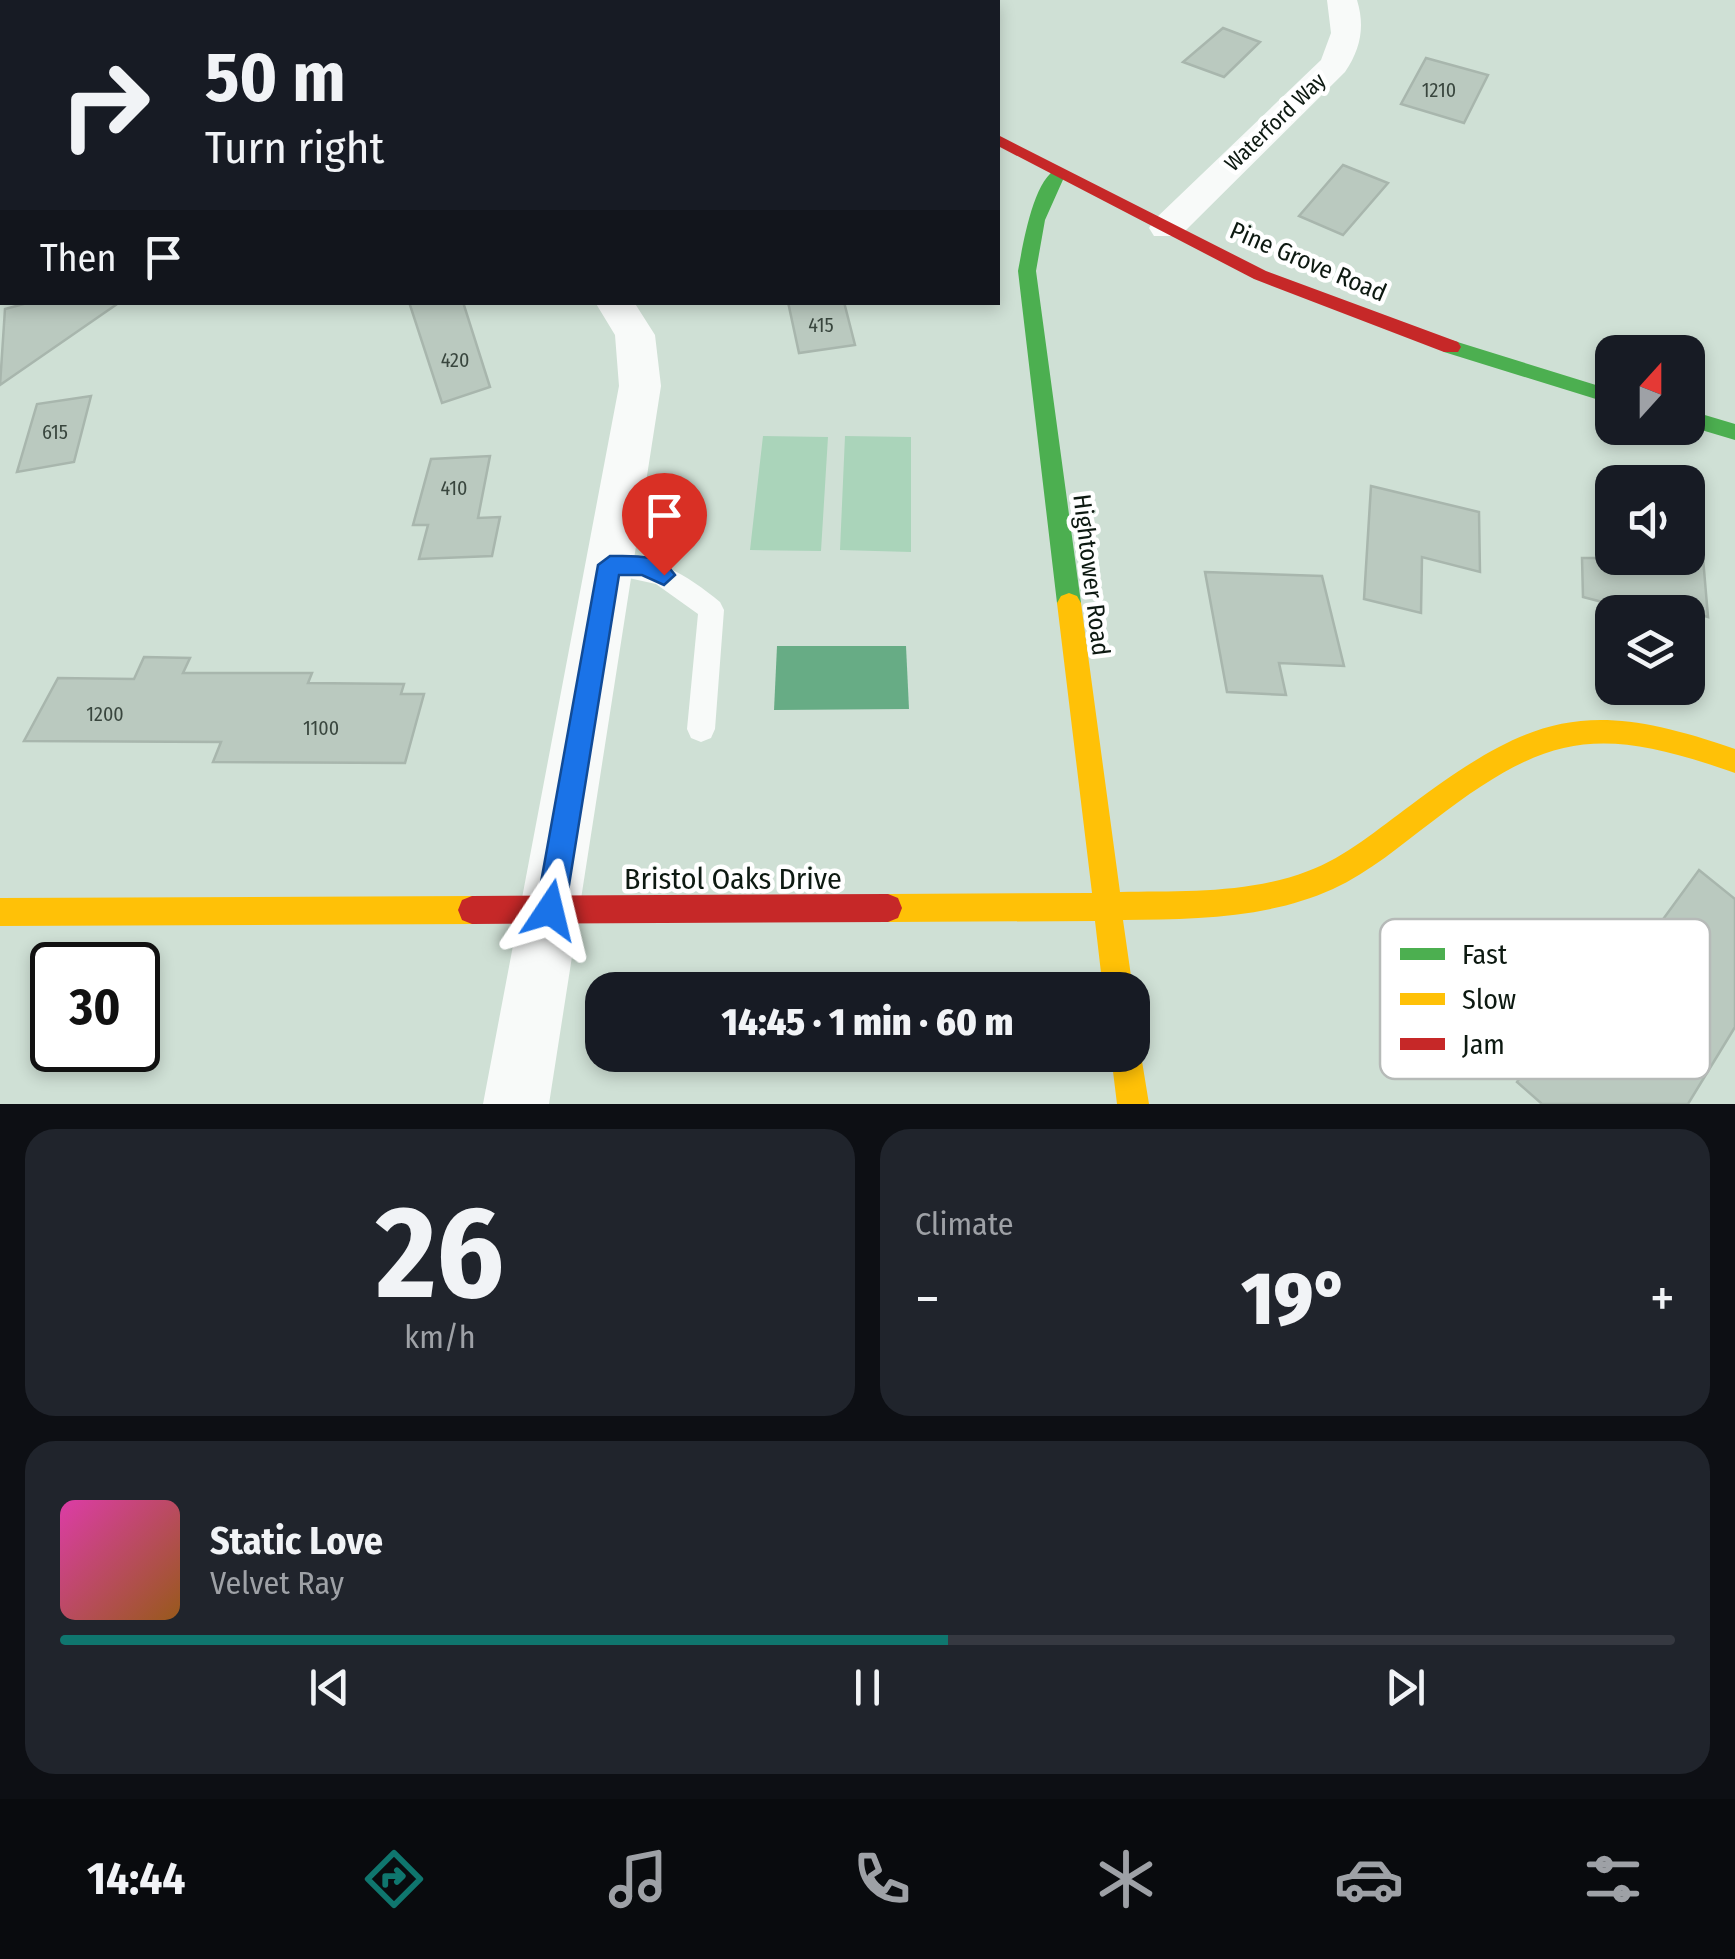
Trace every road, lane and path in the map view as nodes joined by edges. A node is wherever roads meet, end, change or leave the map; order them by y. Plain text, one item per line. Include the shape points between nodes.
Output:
1 (1342, 0) edge
2 (1000, 141) edge
3 (1058, 173) junction
4 (1166, 228) junction
5 (616, 305) edge
6 (1595, 391) edge
7 (1705, 423) edge
8 (1735, 432) edge
9 (610, 565) junction
10 (701, 729) dead end
11 (1735, 760) edge
12 (1107, 907) junction
13 (550, 910) junction
14 (0, 912) edge
15 (1116, 972) edge
16 (1128, 1072) edge
17 (516, 1104) edge
18 (1132, 1104) edge

1 - 4 street, Waterford Way via 1346,42 1334,65
2 - 3 street, Pine Grove Road
3 - 4 street, Pine Grove Road
3 - 12 street, Hightower Road via 1032,225 1028,271
4 - 6 street, Pine Grove Road via 1363,316
5 - 9 street via 634,334 640,372
7 - 8 street
9 - 10 lane via 645,565 712,610
9 - 13 street
11 - 12 street, Bristol Oaks Drive via 1608,724 1563,732 1465,778 1374,852 1314,883 1250,900
12 - 13 street, Bristol Oaks Drive
12 - 15 street, Hightower Road
13 - 14 street, Bristol Oaks Drive
13 - 17 street
16 - 18 street

